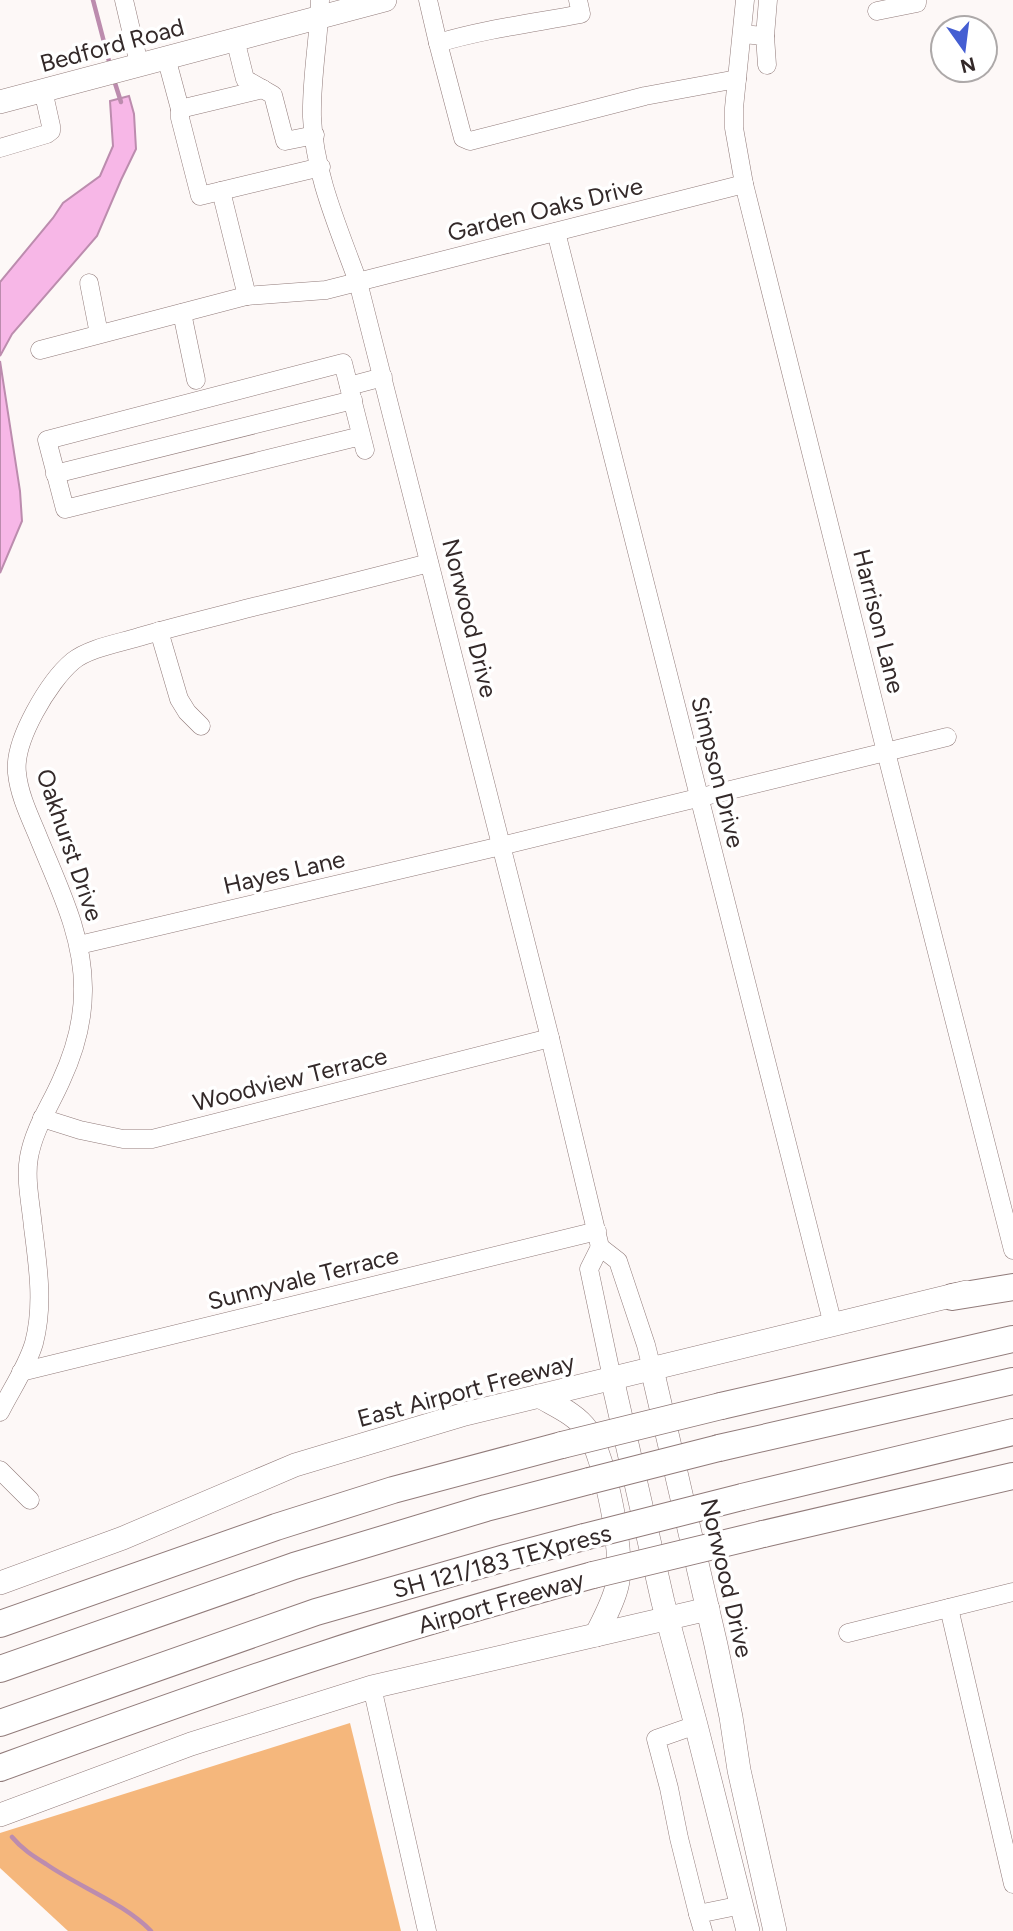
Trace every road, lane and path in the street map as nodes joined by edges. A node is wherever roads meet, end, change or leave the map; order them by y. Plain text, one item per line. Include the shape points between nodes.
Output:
1 (124, 0) edge
2 (385, 0) edge
3 (428, 0) edge
4 (578, 0) edge
5 (745, 0) edge
6 (768, 0) edge
7 (917, 0) edge
8 (320, 8) edge
9 (877, 11) dead end
10 (741, 34) junction
11 (765, 36) junction
12 (235, 39) junction
13 (438, 43) junction
14 (166, 57) junction
15 (767, 65) dead end
16 (122, 69) junction
17 (737, 79) junction
18 (262, 89) junction
19 (43, 90) junction
20 (0, 102) edge
21 (180, 109) junction
22 (314, 135) junction
23 (0, 148) edge
24 (321, 167) junction
25 (744, 184) junction
26 (221, 191) junction
27 (556, 232) junction
28 (89, 282) dead end
29 (358, 282) junction
30 (247, 296) junction
31 (182, 313) junction
32 (99, 334) junction
33 (40, 350) dead end
34 (383, 377) junction
35 (196, 380) dead end
36 (351, 393) junction
37 (55, 474) junction
38 (429, 563) junction
39 (159, 631) junction
40 (201, 726) dead end
41 (947, 737) dead end
42 (886, 752) junction
43 (700, 798) junction
44 (501, 846) junction
45 (79, 945) junction
46 (550, 1038) junction
47 (42, 1118) junction
48 (599, 1239) junction
49 (1013, 1250) edge
50 (1013, 1278) edge
51 (1013, 1287) edge
52 (952, 1297) junction
53 (834, 1325) junction
54 (1013, 1339) edge
55 (652, 1369) junction
56 (21, 1372) junction
57 (612, 1378) junction
58 (1013, 1381) edge
59 (539, 1396) junction
60 (0, 1412) edge
61 (1013, 1432) edge
62 (0, 1470) edge
63 (1013, 1476) edge
64 (30, 1500) dead end
65 (0, 1583) edge
66 (1013, 1592) edge
67 (949, 1608) junction
68 (708, 1609) junction
69 (667, 1618) junction
70 (0, 1624) edge
71 (848, 1633) dead end
72 (596, 1635) junction
73 (0, 1669) edge
74 (372, 1687) junction
75 (731, 1717) junction
76 (0, 1723) edge
77 (696, 1725) junction
78 (0, 1768) edge
79 (1005, 1810) edge
80 (0, 1815) edge
81 (1013, 1884) edge
82 (742, 1905) junction
83 (701, 1923) edge
84 (427, 1931) edge
85 (748, 1931) edge
86 (775, 1931) edge

1 - 16 street
2 - 8 main road, Bedford Road
3 - 13 street
4 - 13 street via 581,14
5 - 10 street, Harrison Lane
6 - 11 street
7 - 9 street
8 - 12 main road, Bedford Road
8 - 22 street, Norwood Drive
10 - 11 street
10 - 17 street, Harrison Lane
11 - 15 street
12 - 14 main road, Bedford Road
12 - 18 street via 246,79
13 - 17 street via 463,138 470,141 645,96
14 - 16 main road, Bedford Road
14 - 21 street
16 - 19 main road, Bedford Road
17 - 25 street, Harrison Lane via 734,128
18 - 21 street
18 - 22 street via 273,95 285,141
19 - 20 main road, Bedford Road
19 - 23 street via 51,131
21 - 26 street via 200,197
22 - 24 street, Norwood Drive
24 - 26 street
24 - 29 street, Norwood Drive
25 - 27 street, Garden Oaks Drive
25 - 42 street, Harrison Lane
26 - 30 street
27 - 29 street, Garden Oaks Drive
27 - 43 street, Simpson Drive
28 - 32 street
29 - 30 street, Garden Oaks Drive via 326,290
29 - 34 street, Norwood Drive
30 - 31 street, Garden Oaks Drive
31 - 32 street, Garden Oaks Drive
31 - 35 street
32 - 33 street, Garden Oaks Drive
34 - 36 street
34 - 38 street, Norwood Drive
36 - 37 street
36 - 37 street via 343,363 47,440
36 - 37 street via 363,443 65,509
38 - 39 street, Oakhurst Drive
38 - 44 street, Norwood Drive
39 - 40 street via 179,699
39 - 45 street, Oakhurst Drive via 73,661 42,699 17,752 26,808
41 - 42 street
42 - 43 street, Hayes Lane
42 - 49 street, Harrison Lane
43 - 44 street, Hayes Lane
43 - 53 street, Simpson Drive
44 - 45 street, Hayes Lane
44 - 46 street, Norwood Drive
45 - 47 street, Oakhurst Drive via 80,1024 61,1083
46 - 47 street, Woodview Terrace via 152,1139 123,1139
46 - 48 street, Norwood Drive
47 - 56 street, Oakhurst Drive via 29,1158 39,1318 34,1346
48 - 55 street, Norwood Drive via 618,1261
48 - 56 street, Sunnyvale Terrace
48 - 57 street, Norwood Drive via 589,1269
50 - 52 main road
51 - 52 highway
52 - 53 main road
53 - 55 main road
54 - 70 highway, bridge via 721,1406 393,1490
55 - 57 main road, East Airport Freeway
55 - 68 main road, Norwood Drive
56 - 60 street, Oakhurst Drive
57 - 59 main road, East Airport Freeway
57 - 69 main road, Norwood Drive
58 - 73 highway, bridge via 719,1448 486,1508 294,1566
59 - 65 main road, East Airport Freeway via 295,1465 123,1538
59 - 72 main road via 574,1416 587,1430 598,1453 613,1512 618,1584
61 - 76 highway, SH 121/183 TEXpress, bridge via 584,1537 316,1612
62 - 64 street
63 - 78 highway, Airport Freeway, bridge via 513,1597 322,1655
66 - 67 street
67 - 71 street
67 - 79 street
68 - 69 main road, Airport Freeway
68 - 75 main road, Norwood Drive
69 - 72 main road, Airport Freeway
69 - 77 main road, Norwood Drive
72 - 74 main road, Airport Freeway
74 - 80 main road, Airport Freeway via 191,1744
74 - 84 street
75 - 77 main road
75 - 86 main road, Norwood Drive
77 - 82 main road, Norwood Drive
77 - 83 street via 656,1739
79 - 81 street
82 - 83 street
82 - 85 main road, Norwood Drive

